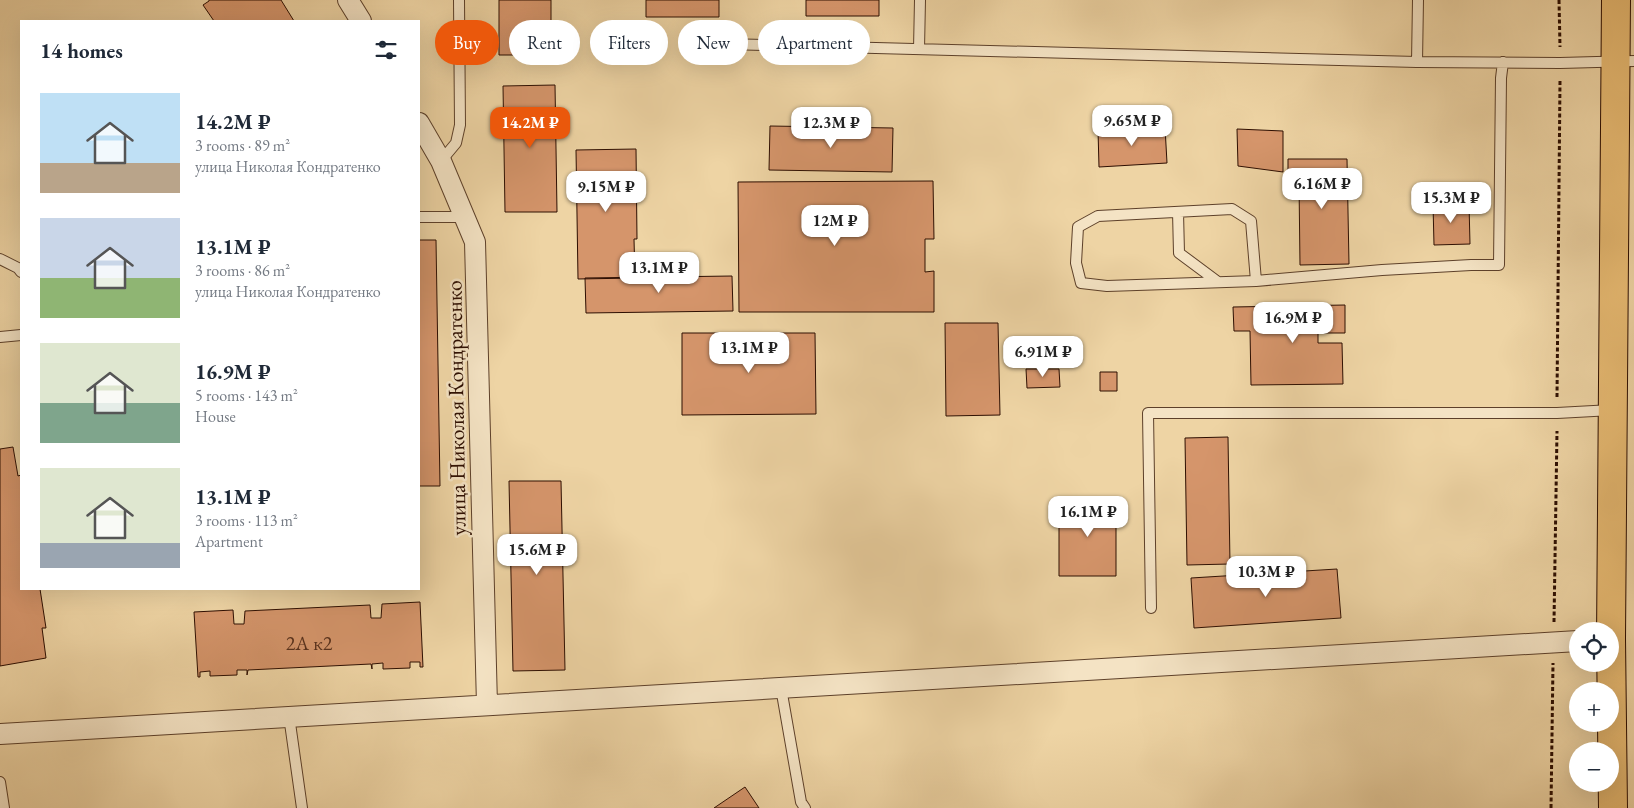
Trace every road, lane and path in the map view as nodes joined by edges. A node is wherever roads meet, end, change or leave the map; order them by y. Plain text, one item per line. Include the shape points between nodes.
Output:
1 (348, 0) edge
2 (458, 0) edge
3 (920, 0) edge
4 (1418, 0) edge
5 (1616, 0) edge
6 (360, 20) edge
7 (748, 45) edge
8 (919, 49) junction
9 (1625, 61) edge
10 (1417, 62) junction
11 (1503, 62) junction
12 (420, 124) edge
13 (441, 161) junction
14 (1178, 212) junction
15 (466, 216) junction
16 (420, 217) edge
17 (0, 259) edge
18 (20, 271) edge
19 (1256, 281) junction
20 (1218, 282) junction
21 (20, 335) edge
22 (0, 337) edge
23 (1613, 410) junction
24 (1151, 608) dead end
25 (1610, 622) edge
26 (1569, 642) edge
27 (1611, 672) edge
28 (781, 688) junction
29 (487, 705) junction
30 (289, 716) junction
31 (0, 734) edge
32 (0, 782) edge
33 (4, 808) edge
34 (302, 808) edge
35 (805, 808) edge
36 (1613, 808) edge

1 - 6 street
2 - 13 lane via 460,125 456,143
3 - 8 lane
4 - 10 lane
5 - 9 main road
7 - 8 lane
8 - 10 lane
9 - 11 lane
9 - 23 main road
10 - 11 lane
11 - 19 lane via 1499,266 1382,270
12 - 13 street, улица Николая Кондратенко
13 - 15 street, улица Николая Кондратенко
14 - 19 lane via 1232,209 1251,221
14 - 20 lane via 1180,253
14 - 20 lane via 1098,216 1078,227 1076,263 1080,283 1107,286
15 - 16 lane
15 - 29 street, улица Николая Кондратенко via 475,242
17 - 18 lane
19 - 20 lane
21 - 22 lane
23 - 24 lane via 1557,413 1148,413
23 - 25 main road
26 - 28 street
27 - 36 main road
28 - 29 street
28 - 35 lane via 801,802
29 - 30 street
30 - 31 street
30 - 34 lane
32 - 33 lane

